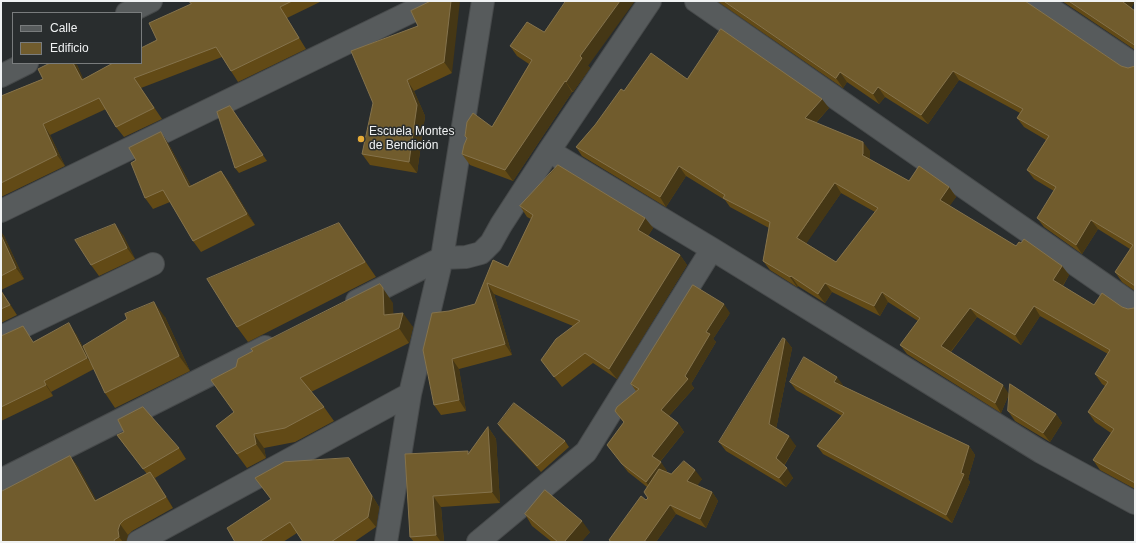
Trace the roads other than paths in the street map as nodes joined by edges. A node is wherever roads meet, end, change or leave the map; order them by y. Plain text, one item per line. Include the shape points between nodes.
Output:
1 (151, 1) edge
2 (433, 1) edge
3 (483, 1) edge
4 (650, 1) edge
5 (696, 1) edge
6 (1039, 1) edge
7 (129, 12) edge
8 (25, 64) edge
9 (1135, 64) edge
10 (1, 76) edge
11 (549, 151) junction
12 (1, 211) edge
13 (712, 249) junction
14 (442, 258) junction
15 (153, 264) dead end
16 (1135, 306) edge
17 (343, 308) edge
18 (286, 336) edge
19 (1, 337) edge
20 (410, 394) junction
21 (1, 480) edge
22 (1135, 503) edge
23 (381, 539) edge
24 (138, 542) edge
25 (478, 542) edge

1 - 7 street
2 - 12 street
3 - 14 street
4 - 11 street
5 - 16 street
6 - 9 street
8 - 10 street
11 - 13 street
11 - 14 street via 491,243 481,252 466,257
13 - 22 street via 1041,452
13 - 25 street via 586,452
14 - 17 street
14 - 20 street
15 - 19 street
18 - 21 street
20 - 23 street
20 - 24 street

